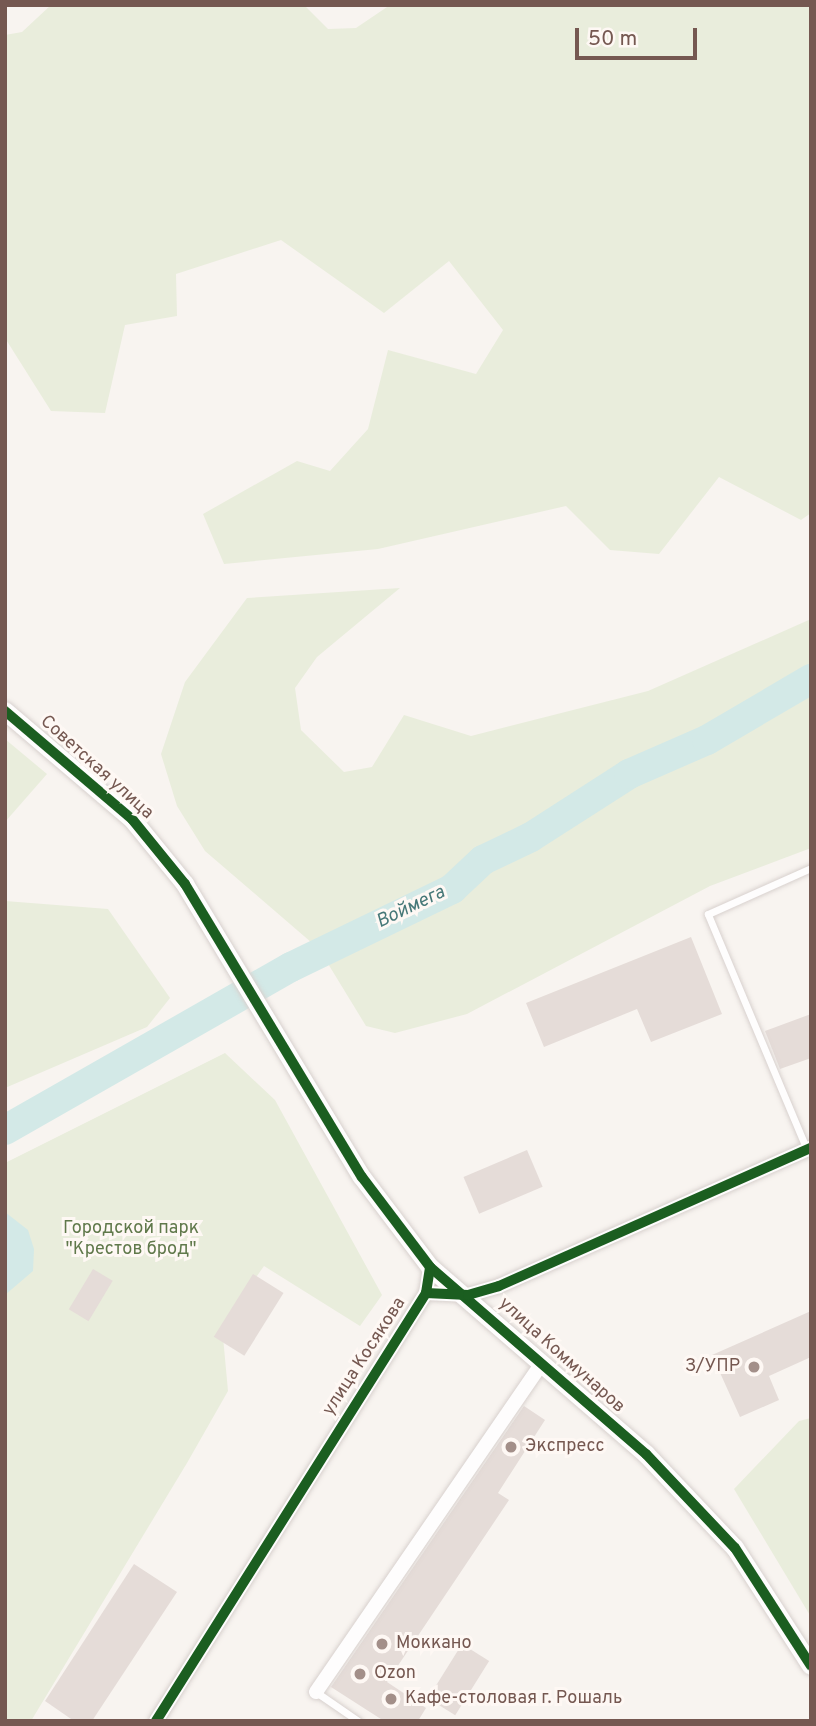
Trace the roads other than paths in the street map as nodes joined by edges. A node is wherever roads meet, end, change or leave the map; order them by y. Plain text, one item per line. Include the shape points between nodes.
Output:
1 (5, 711) edge
2 (811, 868) edge
3 (273, 1030) joint
4 (809, 1149) edge
5 (430, 1267) junction
6 (426, 1293) junction
7 (468, 1295) junction
8 (541, 1365) junction
9 (811, 1666) edge
10 (316, 1692) joint
11 (156, 1721) edge
12 (358, 1721) edge

1 - 3 street, Советская улица via 132,819 185,884
2 - 4 lane via 708,914
3 - 5 street, улица Коммунаров via 362,1177
4 - 7 street, улица Косякова
5 - 6 street
5 - 7 street, улица Коммунаров
6 - 7 street, улица Косякова
6 - 11 street, улица Косякова
7 - 8 street, улица Коммунаров
8 - 9 street, улица Коммунаров via 646,1454 735,1548
8 - 10 street
10 - 12 lane

